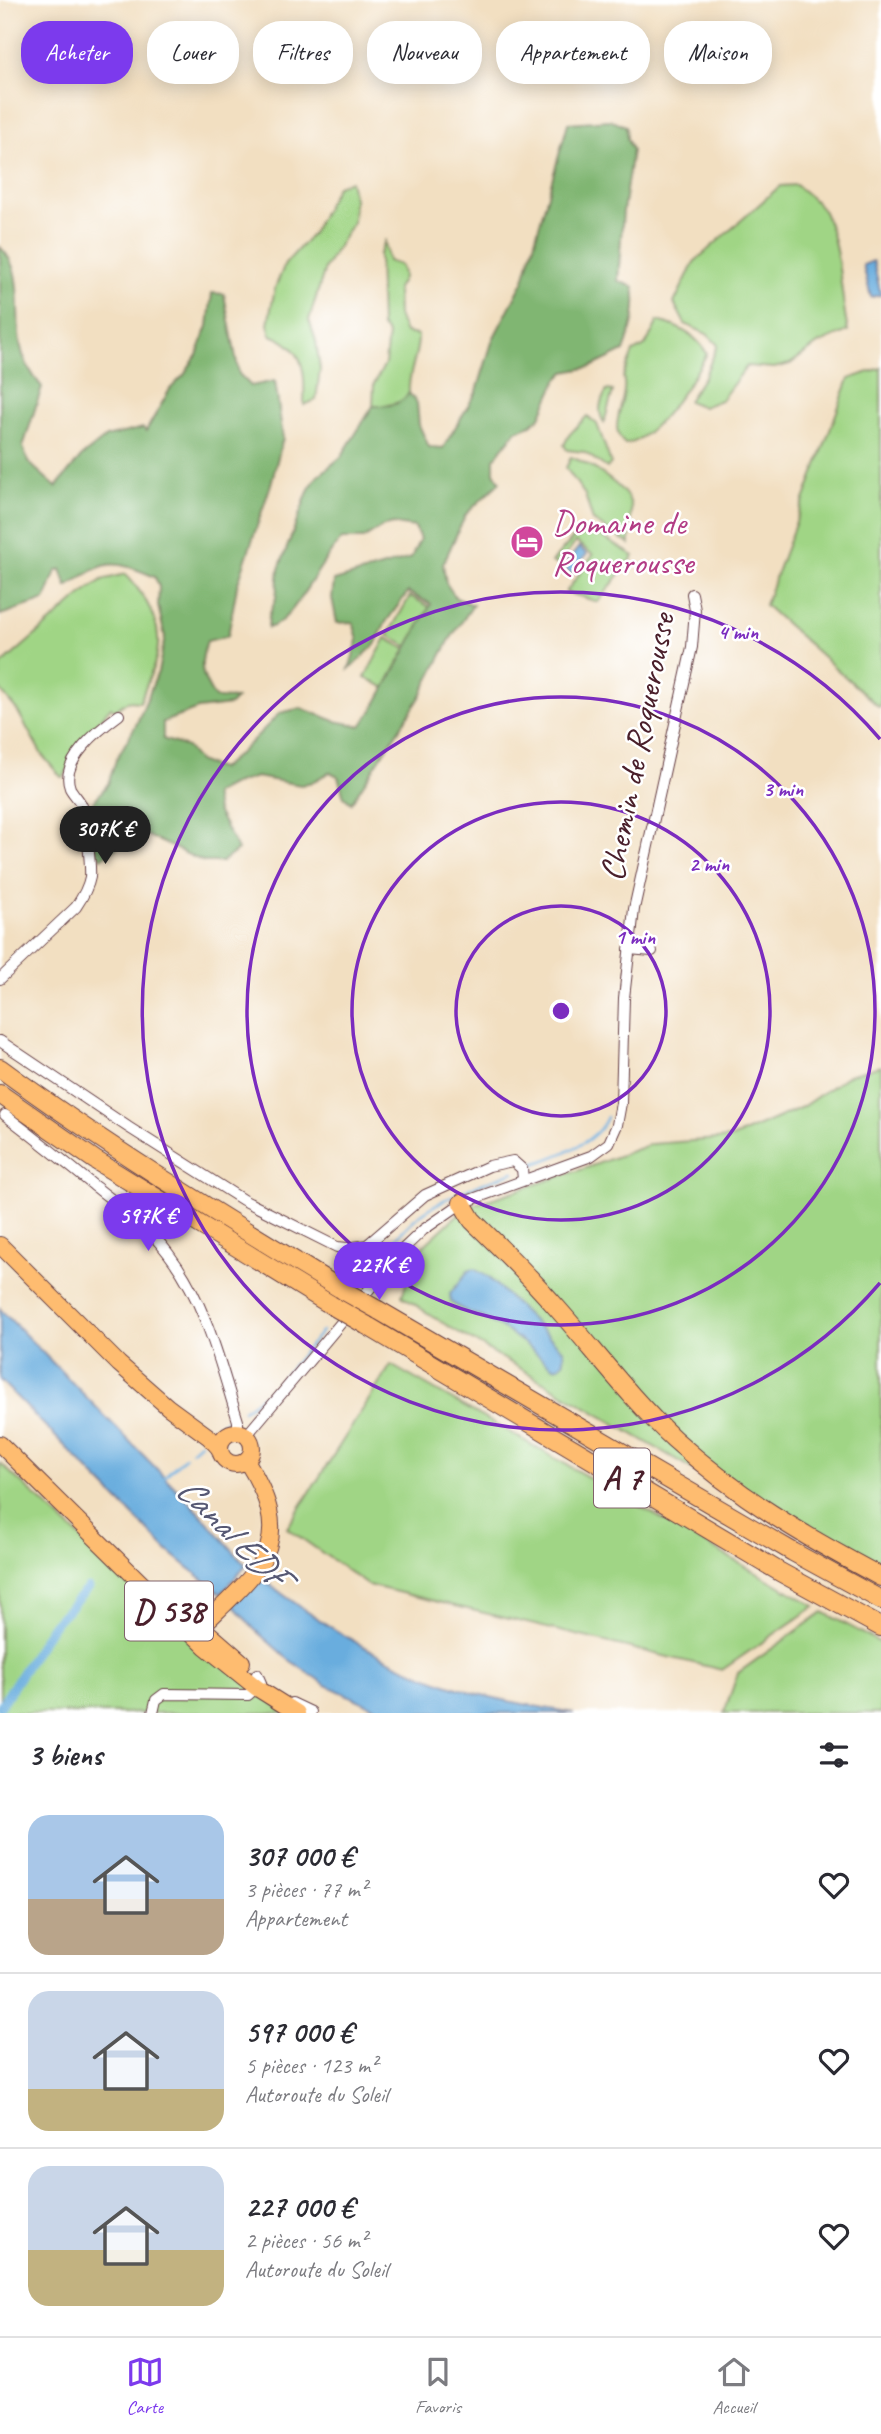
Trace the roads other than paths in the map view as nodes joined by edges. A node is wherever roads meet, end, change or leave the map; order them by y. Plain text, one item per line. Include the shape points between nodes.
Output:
1 (692, 594) dead end
2 (119, 715) dead end
3 (629, 949) junction
4 (652, 951) dead end
5 (0, 979) edge
6 (0, 1041) edge
7 (0, 1068) edge
8 (0, 1094) edge
9 (5, 1115) dead end
10 (523, 1179) junction
11 (462, 1203) junction
12 (0, 1245) edge
13 (227, 1439) junction
14 (0, 1444) edge
15 (246, 1461) junction
16 (53, 1494) junction
17 (881, 1577) edge
18 (881, 1600) edge
19 (881, 1627) edge
20 (205, 1636) junction
21 (258, 1682) junction
22 (153, 1713) edge
23 (297, 1713) edge
24 (311, 1713) edge

1 - 3 street, Chemin de Roquerousse via 692,647 639,879
2 - 5 street via 88,741 69,776 70,788 83,808 90,876 85,892 76,907
3 - 4 street
3 - 10 street, Chemin de Roquerousse via 621,1104 615,1134 592,1156
6 - 10 street via 243,1200 337,1247 367,1245 425,1195 489,1166 513,1161 522,1169
7 - 18 highway, A 7, bridge via 141,1165 344,1290
8 - 19 highway, A 7, bridge via 106,1167 331,1305 780,1572
9 - 13 street via 122,1207 169,1254 204,1315 238,1421
10 - 11 street, Chemin de Roquerousse
11 - 13 street, Chemin de Roquerousse via 403,1249
11 - 17 highway via 472,1220 674,1439 761,1509
12 - 13 main road via 168,1407
13 - 15 main road via 251,1448
13 - 15 main road via 223,1458 232,1464
14 - 16 main road, D 538
15 - 20 main road via 271,1524 270,1545 266,1557 224,1604
16 - 20 main road, D 538
16 - 20 main road, D 538 via 155,1597
20 - 21 main road, D 538
21 - 22 street via 248,1695 164,1693 156,1700
21 - 23 main road, D 538
21 - 24 main road, D 538

